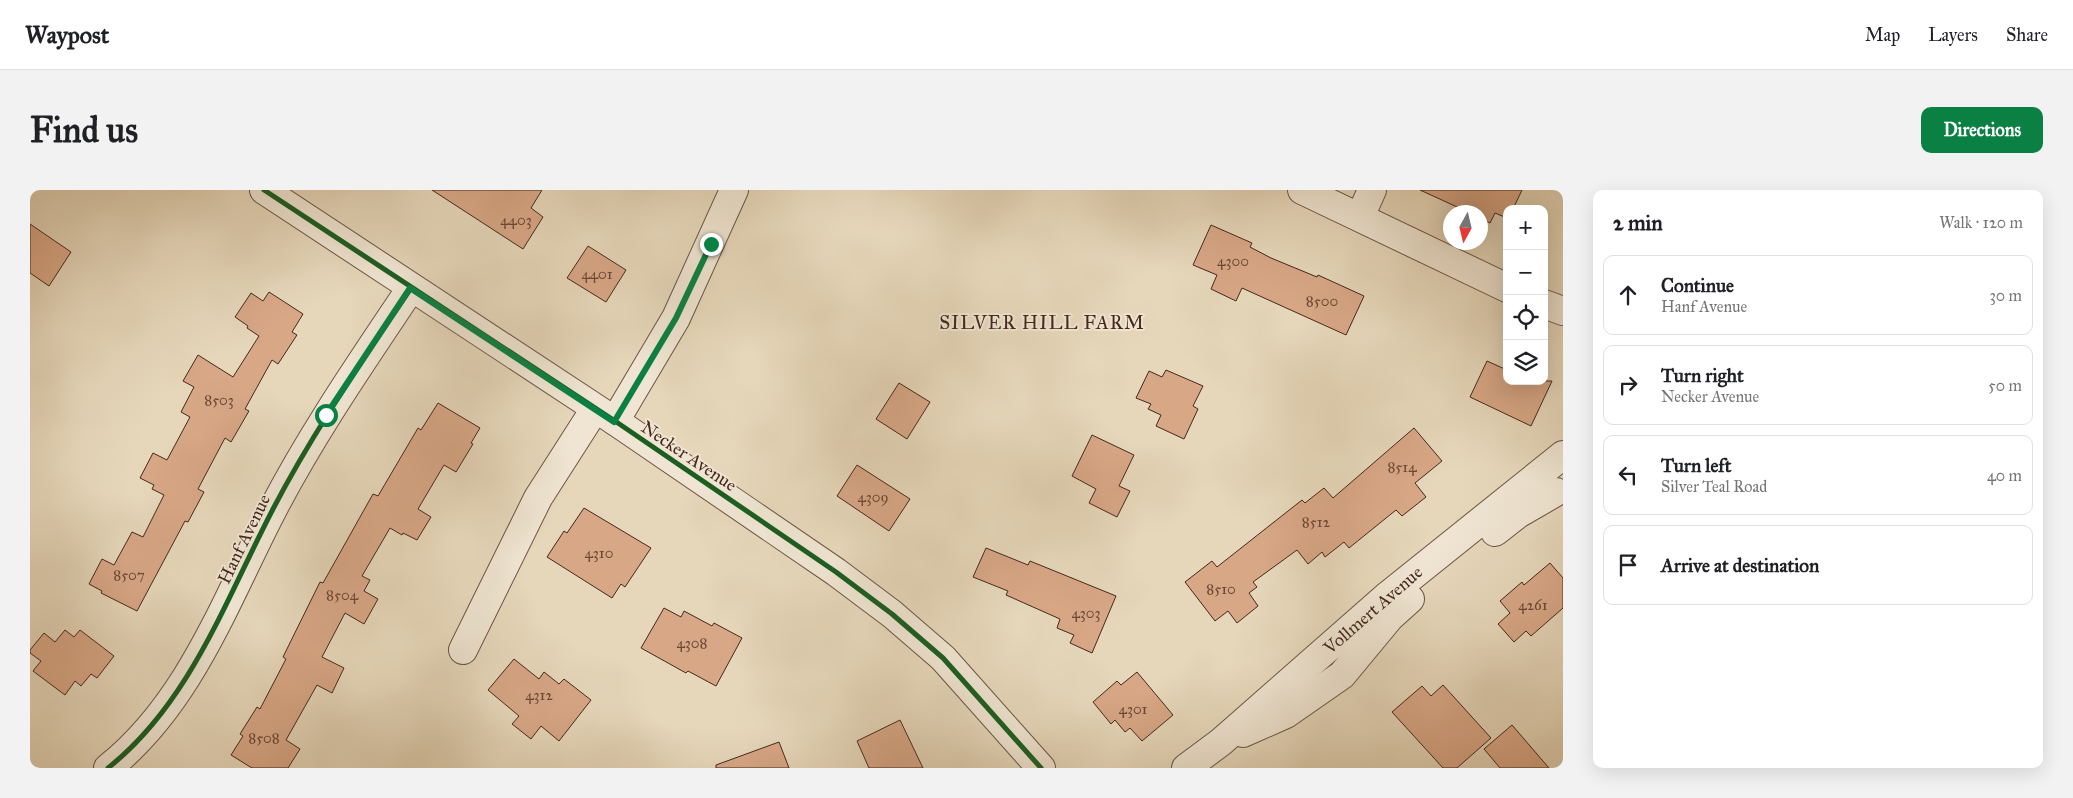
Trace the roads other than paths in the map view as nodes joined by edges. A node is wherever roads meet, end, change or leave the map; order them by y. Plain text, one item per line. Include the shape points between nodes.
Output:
1 (264, 190) edge
2 (734, 190) edge
3 (1302, 190) edge
4 (1372, 190) edge
5 (1360, 217) junction
6 (1503, 286) edge
7 (410, 288) junction
8 (1548, 305) edge
9 (1563, 311) edge
10 (605, 415) junction
11 (1563, 455) edge
12 (1556, 492) dead end
13 (1413, 586) junction
14 (463, 650) dead end
15 (108, 768) edge
16 (1041, 768) edge
17 (1186, 768) edge

1 - 7 street, Necker Avenue
2 - 10 street via 676,318
3 - 5 street
4 - 5 street
5 - 6 street
7 - 10 street, Necker Avenue
7 - 15 street, Hanf Avenue via 326,415 176,696 125,755
8 - 9 street
10 - 14 street via 538,498
10 - 16 street, Necker Avenue via 892,614 944,658
11 - 13 street, Vollmert Avenue
12 - 13 street
13 - 17 street, Vollmert Avenue

